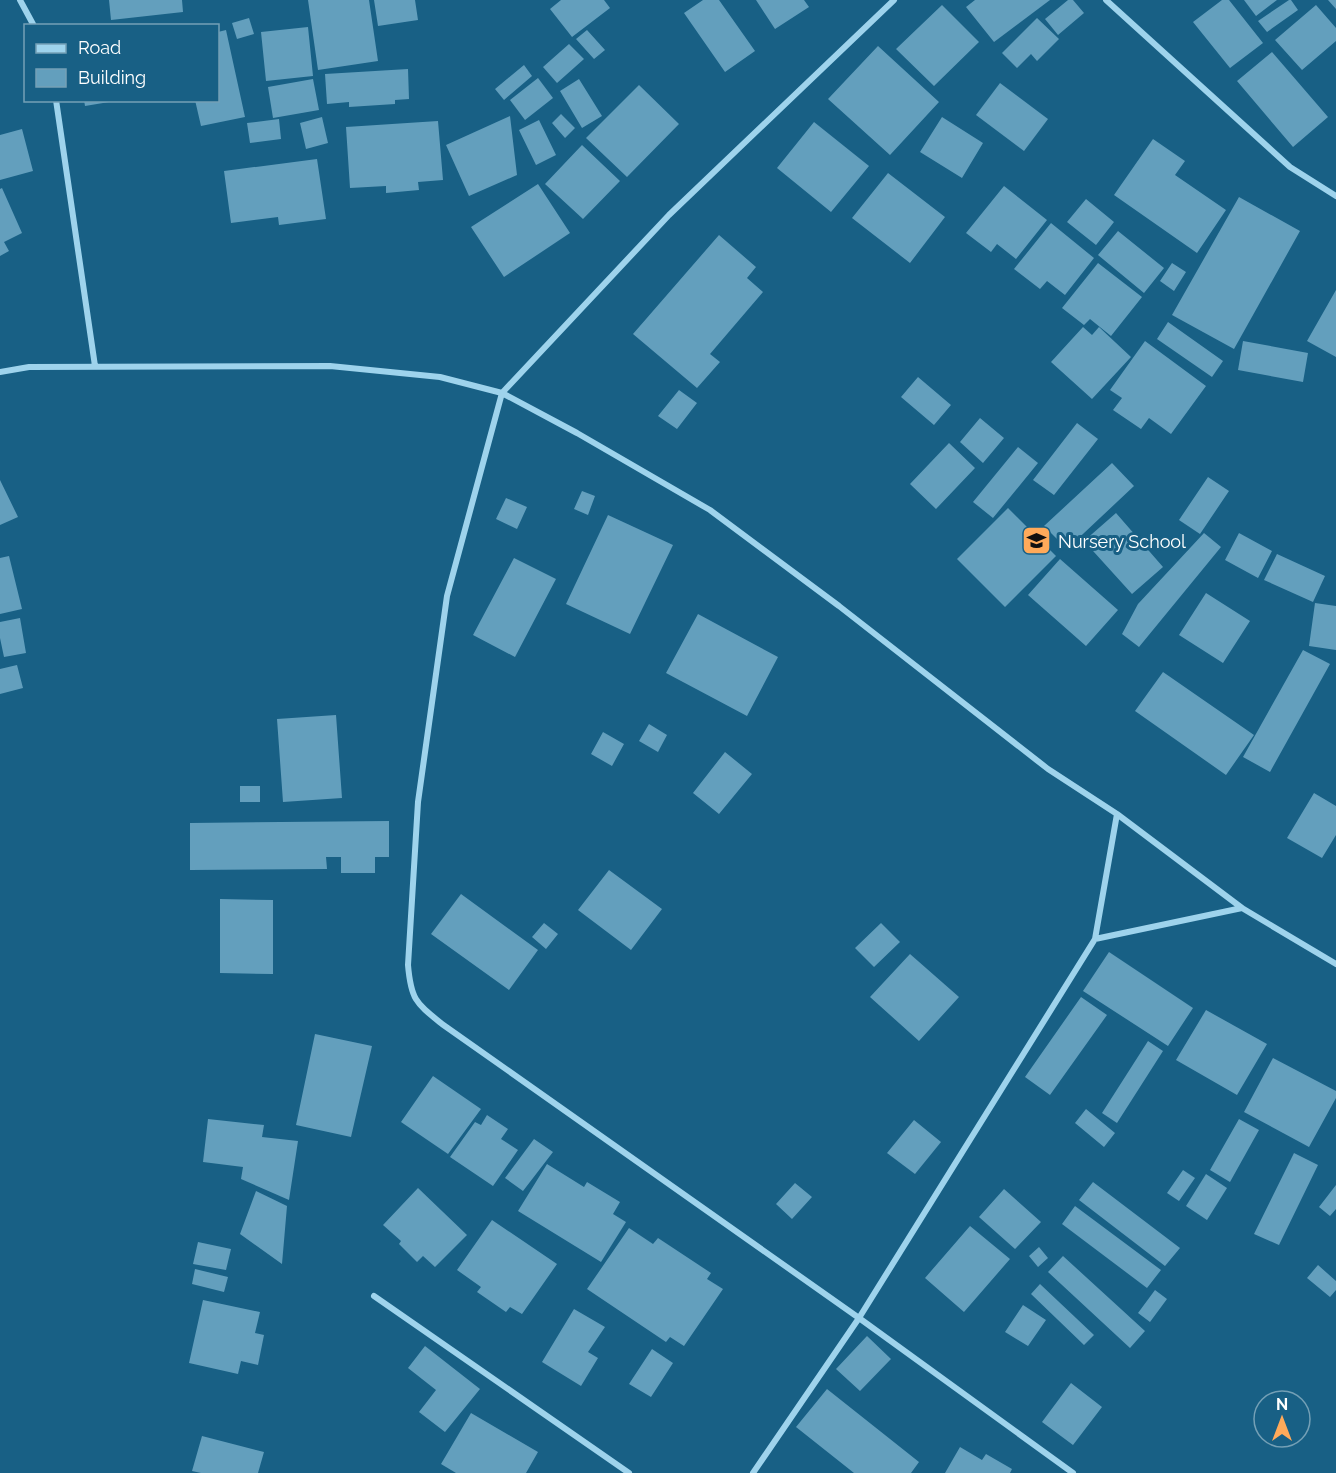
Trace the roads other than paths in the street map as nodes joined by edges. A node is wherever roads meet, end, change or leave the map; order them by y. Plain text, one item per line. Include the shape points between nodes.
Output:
1 (20, 0) edge
2 (894, 0) edge
3 (1106, 0) edge
4 (33, 24) edge
5 (56, 102) edge
6 (1336, 196) edge
7 (95, 366) junction
8 (0, 372) edge
9 (502, 393) junction
10 (1117, 814) junction
11 (1242, 908) junction
12 (1095, 939) junction
13 (1336, 964) edge
14 (374, 1296) dead end
15 (859, 1318) junction
16 (630, 1473) edge
17 (753, 1473) edge
18 (1073, 1473) edge

1 - 4 street
2 - 9 street via 669,215
3 - 6 street via 1290,168
5 - 7 street
7 - 8 street via 29,367
7 - 9 street via 330,366 440,376
9 - 10 street via 710,510 1048,769
9 - 15 street via 447,596 418,802 410,985 418,1004 442,1024
10 - 11 street
10 - 12 street
11 - 12 street
11 - 13 street
12 - 15 street
14 - 16 street
15 - 17 street
15 - 18 street

